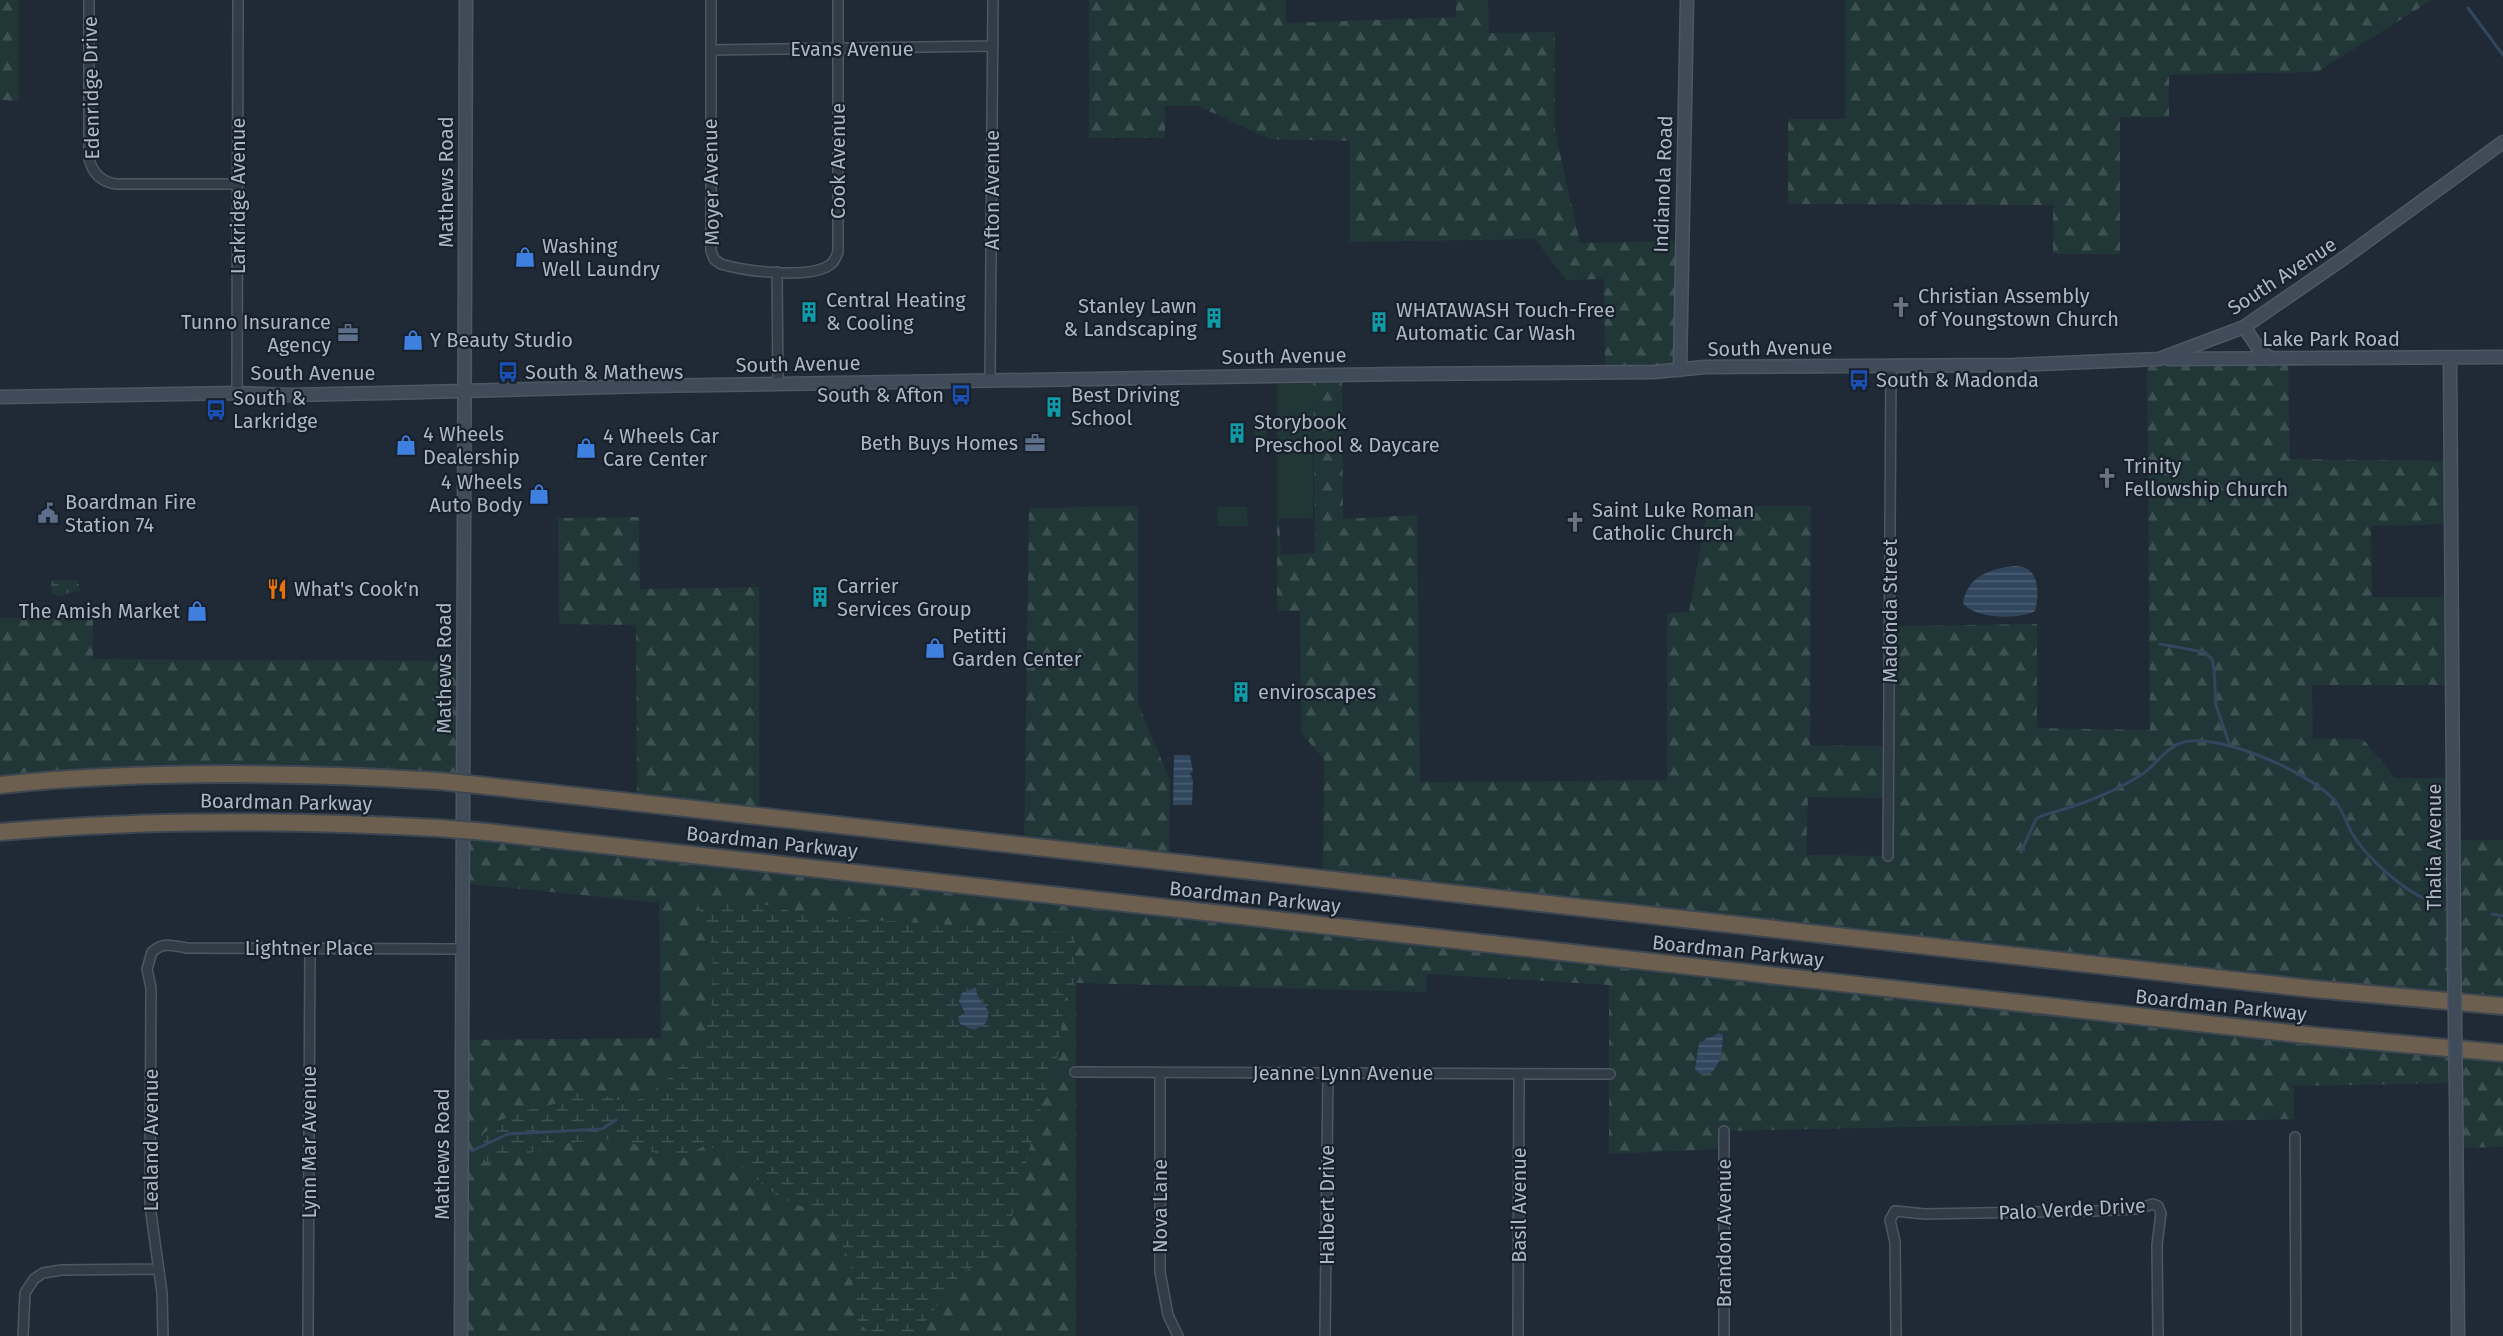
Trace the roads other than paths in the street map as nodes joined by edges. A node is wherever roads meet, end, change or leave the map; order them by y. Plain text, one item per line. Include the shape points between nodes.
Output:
1 (90, 0) edge
2 (238, 0) edge
3 (466, 0) edge
4 (711, 0) edge
5 (838, 0) edge
6 (993, 0) edge
7 (1687, 0) edge
8 (993, 46) junction
9 (838, 48) junction
10 (711, 50) junction
11 (2503, 142) edge
12 (238, 184) junction
13 (777, 273) junction
14 (2244, 327) junction
15 (2503, 357) edge
16 (2450, 358) junction
17 (2159, 359) junction
18 (2274, 360) junction
19 (1891, 366) junction
20 (1680, 370) junction
21 (990, 380) junction
22 (778, 384) junction
23 (463, 390) junction
24 (237, 393) junction
25 (0, 397) edge
26 (0, 785) edge
27 (0, 832) edge
28 (1888, 856) dead end
29 (157, 948) joint
30 (310, 948) junction
31 (462, 949) junction
32 (2503, 1006) edge
33 (2503, 1053) edge
34 (1076, 1072) dead end
35 (1160, 1073) junction
36 (1328, 1073) junction
37 (1519, 1074) junction
38 (1610, 1074) dead end
39 (1724, 1131) dead end
40 (2295, 1137) dead end
41 (158, 1269) junction
42 (23, 1336) edge
43 (163, 1336) edge
44 (308, 1336) edge
45 (461, 1336) edge
46 (1178, 1336) edge
47 (1325, 1336) edge
48 (1518, 1336) edge
49 (1724, 1336) edge
50 (1896, 1336) edge
51 (2158, 1336) edge
52 (2296, 1336) edge
53 (2458, 1336) edge

1 - 12 street, Edenridge Drive via 89,159 96,175 116,184
2 - 12 street, Larkridge Avenue
3 - 23 street, Mathews Road
4 - 10 street, Moyer Avenue
5 - 9 street, Cook Avenue
6 - 8 street, Afton Avenue
7 - 20 street, Indianola Road
8 - 9 street, Evans Avenue
8 - 21 street, Afton Avenue
9 - 10 street, Evans Avenue
9 - 13 street, Cook Avenue via 838,252 831,264 817,270
10 - 13 street, Moyer Avenue via 711,251 721,264
11 - 14 street, South Avenue
12 - 24 street, Larkridge Avenue
13 - 22 street
14 - 17 street, South Avenue
14 - 18 street via 2261,352
15 - 16 street, Lake Park Road
16 - 18 street, Lake Park Road
16 - 53 street, Thalia Avenue, bridge
17 - 18 street, Lake Park Road
17 - 19 street, South Avenue
19 - 20 street, South Avenue
19 - 28 street, Madonda Street
20 - 21 street, South Avenue
21 - 22 street, South Avenue
22 - 23 street, South Avenue
23 - 24 street, South Avenue
23 - 31 street, Mathews Road
24 - 25 street, South Avenue
26 - 32 highway, Boardman Parkway, bridge via 195,774 348,776 487,786 2314,989
27 - 33 highway, Boardman Parkway, bridge via 253,821 487,832 2304,1035
29 - 30 street, Lightner Place via 171,944 187,948
29 - 41 street, Lealand Avenue via 149,957 147,969 151,988 150,1206
30 - 31 street, Lightner Place
30 - 44 street, Lynn Mar Avenue
31 - 45 street, Mathews Road
34 - 35 street, Jeanne Lynn Avenue
35 - 36 street, Jeanne Lynn Avenue
35 - 46 street, Nova Lane via 1160,1272 1163,1295
36 - 37 street, Jeanne Lynn Avenue
36 - 47 street, Halbert Drive
37 - 38 street, Jeanne Lynn Avenue
37 - 48 street, Basil Avenue
39 - 49 street, Brandon Avenue
40 - 52 street
41 - 42 street via 43,1273 25,1293
41 - 43 street, Lealand Avenue
50 - 51 street, Palo Verde Drive via 1895,1242 1890,1220 1893,1213 2092,1211 2137,1209 2153,1204 2161,1213 2157,1245

